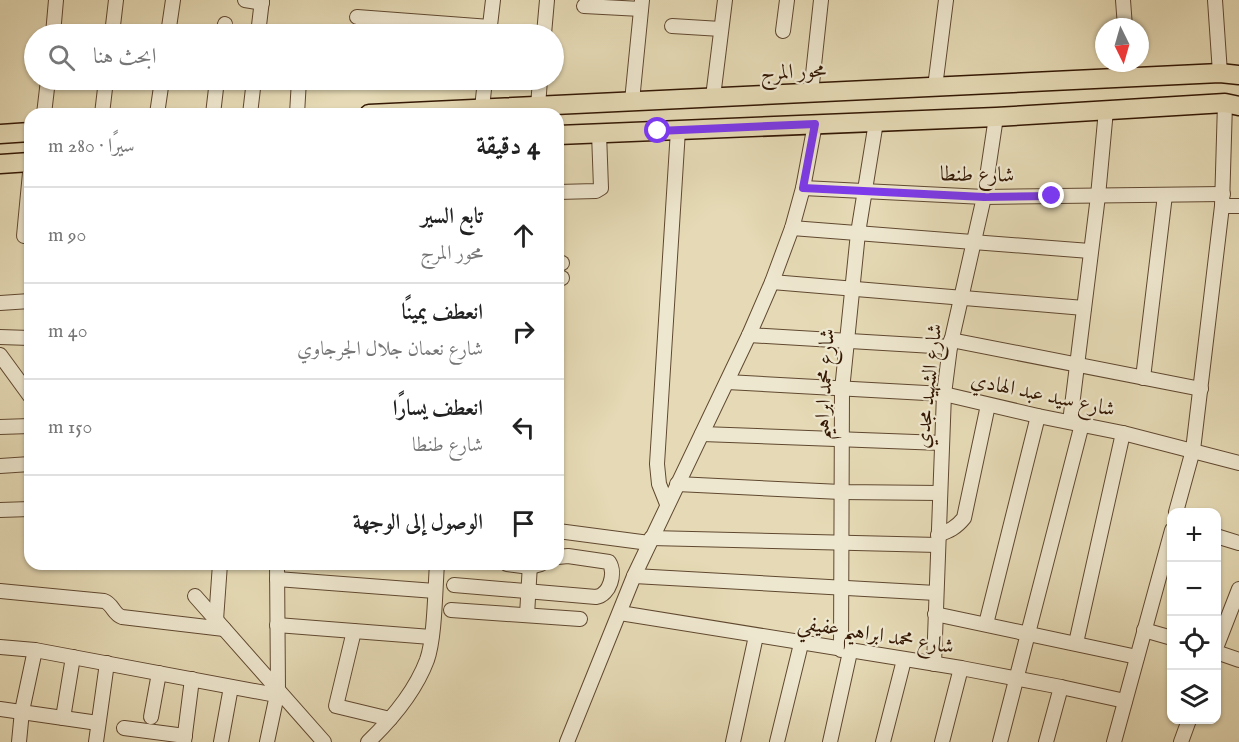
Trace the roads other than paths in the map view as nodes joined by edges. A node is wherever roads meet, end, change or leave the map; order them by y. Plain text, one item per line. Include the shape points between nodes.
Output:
1 (56, 0) edge
2 (116, 0) edge
3 (172, 0) edge
4 (245, 0) edge
5 (493, 0) edge
6 (547, 0) edge
7 (724, 0) edge
8 (787, 0) edge
9 (821, 0) edge
10 (946, 0) edge
11 (1123, 0) edge
12 (1215, 0) edge
13 (262, 2) edge
14 (641, 4) edge
15 (584, 6) dead end
16 (357, 17) dead end
17 (1124, 18) edge
18 (53, 24) edge
19 (113, 24) edge
20 (169, 24) edge
21 (259, 24) edge
22 (423, 24) edge
23 (490, 24) edge
24 (545, 24) edge
25 (672, 26) dead end
26 (721, 30) junction
27 (783, 32) dead end
28 (1239, 65) edge
29 (1149, 71) edge
30 (1104, 72) edge
31 (1220, 73) junction
32 (1239, 75) edge
33 (935, 87) junction
34 (47, 90) edge
35 (105, 90) edge
36 (161, 90) edge
37 (216, 90) edge
38 (253, 90) edge
39 (298, 90) edge
40 (483, 90) edge
41 (539, 90) edge
42 (811, 93) junction
43 (713, 97) junction
44 (632, 101) junction
45 (1234, 103) edge
46 (538, 106) junction
47 (45, 108) edge
48 (103, 108) edge
49 (158, 108) edge
50 (214, 108) edge
51 (251, 108) edge
52 (297, 108) edge
53 (482, 108) joint
54 (1106, 110) junction
55 (996, 117) junction
56 (876, 122) junction
57 (815, 124) junction
58 (678, 130) junction
59 (24, 132) edge
60 (599, 133) junction
61 (0, 134) edge
62 (564, 135) edge
63 (24, 162) edge
64 (0, 164) edge
65 (803, 188) junction
66 (865, 191) junction
67 (564, 192) edge
68 (1165, 195) junction
69 (1098, 196) junction
70 (984, 197) junction
71 (1223, 200) junction
72 (1239, 206) edge
73 (792, 228) junction
74 (858, 233) junction
75 (974, 243) junction
76 (1090, 250) junction
77 (772, 282) junction
78 (851, 289) junction
79 (961, 297) junction
80 (24, 301) edge
81 (0, 303) edge
82 (1084, 308) junction
83 (749, 335) junction
84 (0, 337) edge
85 (24, 338) edge
86 (847, 340) junction
87 (951, 344) junction
88 (0, 355) edge
89 (1077, 365) junction
90 (1143, 378) junction
91 (24, 382) edge
92 (727, 382) junction
93 (1201, 389) junction
94 (842, 390) junction
95 (944, 394) junction
96 (988, 405) junction
97 (1038, 416) junction
98 (1076, 423) junction
99 (24, 426) edge
100 (0, 427) edge
101 (1123, 433) junction
102 (702, 434) junction
103 (842, 439) junction
104 (942, 442) junction
105 (1193, 450) junction
106 (1239, 463) edge
107 (24, 464) edge
108 (0, 466) edge
109 (677, 484) junction
110 (841, 492) junction
111 (940, 493) junction
112 (667, 504) junction
113 (1177, 508) edge
114 (24, 509) edge
115 (0, 510) edge
116 (564, 532) edge
117 (1221, 538) edge
118 (650, 540) junction
119 (938, 540) junction
120 (841, 542) junction
121 (1239, 543) edge
122 (1167, 548) edge
123 (564, 556) edge
124 (220, 570) edge
125 (277, 570) edge
126 (437, 570) edge
127 (533, 570) edge
128 (634, 576) junction
129 (277, 579) junction
130 (454, 585) dead end
131 (841, 588) junction
132 (1239, 589) edge
133 (0, 591) edge
134 (435, 591) junction
135 (528, 592) junction
136 (936, 593) junction
137 (195, 596) dead end
138 (451, 610) dead end
139 (620, 613) junction
140 (935, 614) junction
141 (527, 615) junction
142 (580, 619) dead end
143 (986, 624) junction
144 (220, 625) junction
145 (277, 625) junction
146 (1144, 630) junction
147 (354, 631) junction
148 (1028, 633) junction
149 (756, 636) junction
150 (1167, 637) edge
151 (1221, 637) edge
152 (431, 638) junction
153 (1076, 643) junction
154 (801, 644) junction
155 (0, 647) edge
156 (35, 650) junction
157 (846, 651) junction
158 (1221, 652) edge
159 (73, 657) junction
160 (1137, 657) junction
161 (904, 660) junction
162 (1239, 660) edge
163 (107, 663) junction
164 (934, 664) junction
165 (961, 668) junction
166 (159, 673) junction
167 (1016, 678) junction
168 (192, 679) junction
169 (231, 687) junction
170 (1061, 687) junction
171 (277, 693) junction
172 (1125, 701) junction
173 (0, 709) edge
174 (22, 711) junction
175 (152, 717) dead end
176 (63, 718) junction
177 (390, 719) junction
178 (98, 723) junction
179 (1188, 724) edge
180 (124, 728) dead end
181 (185, 739) edge
182 (322, 741) edge
183 (20, 742) edge
184 (96, 742) edge
185 (221, 742) edge
186 (267, 742) edge
187 (368, 742) edge
188 (567, 742) edge
189 (733, 742) edge
190 (777, 742) edge
191 (830, 742) edge
192 (884, 742) edge
193 (942, 742) edge
194 (1000, 742) edge
195 (1046, 742) edge
196 (1114, 742) edge
197 (1181, 742) edge

1 - 18 street
2 - 19 street
3 - 20 street
4 - 13 street
5 - 23 street
6 - 24 street
7 - 26 street
8 - 27 street
9 - 42 street
10 - 33 street
11 - 17 street
12 - 31 street
13 - 21 street
14 - 15 street
14 - 44 street
16 - 22 street
25 - 26 street
26 - 43 street
28 - 31 main road
29 - 31 main road, محور المرج
30 - 33 main road, محور المرج
31 - 32 main road
33 - 42 main road, محور المرج
34 - 47 street
35 - 48 street
36 - 49 street
37 - 50 street
38 - 51 street
39 - 52 street
40 - 53 street
41 - 46 street
42 - 43 main road, محور المرج
43 - 44 main road, محور المرج
44 - 46 main road, محور المرج
45 - 54 main road
45 - 71 street
46 - 53 main road, محور المرج
54 - 55 main road
54 - 69 street
55 - 56 main road
55 - 70 street, شارع الشهيد مجدي
56 - 57 main road
56 - 66 street, شارع محمد ابراهيم
57 - 58 main road
57 - 65 street
58 - 60 main road
58 - 112 street via 657,464
59 - 61 main road
60 - 62 main road
60 - 67 street via 601,188
63 - 64 main road
65 - 66 street, شارع طنطا
65 - 73 street
66 - 70 street, شارع طنطا
66 - 74 street, شارع محمد ابراهيم
68 - 69 street, شارع طنطا
68 - 71 street, شارع طنطا
68 - 90 street
69 - 70 street, شارع طنطا
69 - 76 street
70 - 75 street, شارع الشهيد مجدي
71 - 72 street, شارع طنطا
71 - 93 street
73 - 74 street
73 - 77 street
74 - 75 street
74 - 78 street, شارع محمد ابراهيم
75 - 76 street
75 - 79 street, شارع الشهيد مجدي
76 - 82 street
77 - 78 street
77 - 83 street
78 - 79 street
78 - 86 street, شارع محمد ابراهيم
79 - 82 street
79 - 87 street, شارع الشهيد مجدي
80 - 81 street
82 - 89 street
83 - 86 street
83 - 92 street
84 - 85 street
86 - 87 street
86 - 94 street, شارع محمد ابراهيم
87 - 89 street
87 - 95 street, شارع الشهيد مجدي
88 - 91 street
89 - 90 street
89 - 98 street
90 - 93 street
92 - 94 street, شارع سيد عبد الهادي
92 - 102 street
93 - 105 street
94 - 95 street, شارع سيد عبد الهادي
94 - 103 street, شارع محمد ابراهيم
95 - 96 street, شارع سيد عبد الهادي
95 - 104 street, شارع الشهيد مجدي
96 - 97 street, شارع سيد عبد الهادي
96 - 119 street via 964,518
97 - 98 street, شارع سيد عبد الهادي
97 - 143 street
98 - 101 street, شارع سيد عبد الهادي
98 - 148 street
99 - 100 street
101 - 105 street, شارع سيد عبد الهادي
101 - 153 street
102 - 103 street
102 - 109 street
103 - 104 street
103 - 110 street, شارع محمد ابراهيم
104 - 111 street, شارع الشهيد مجدي
105 - 106 street, شارع سيد عبد الهادي
105 - 113 street
107 - 108 street
109 - 110 street
109 - 112 street
110 - 111 street
110 - 120 street, شارع محمد ابراهيم
111 - 119 street, شارع الشهيد مجدي
112 - 118 street
114 - 115 street
116 - 118 street
117 - 121 street
118 - 120 street
118 - 128 street
119 - 120 street
119 - 136 street, شارع الشهيد مجدي
120 - 131 street, شارع محمد ابراهيم
122 - 146 street
123 - 135 street via 609,562 612,568 606,593 596,597
124 - 144 street
125 - 129 street
126 - 134 street
127 - 135 street
128 - 131 street
128 - 139 street
129 - 134 street
129 - 145 street
130 - 135 street
131 - 136 street
131 - 157 street, شارع محمد ابراهيم
132 - 151 street
133 - 144 street via 104,601 122,617
134 - 152 street
135 - 141 street
136 - 140 street, شارع الشهيد مجدي
137 - 144 street
138 - 141 street
139 - 149 street, شارع محمد ابراهيم عفيفي
139 - 188 street
140 - 143 street
140 - 164 street, شارع الشهيد مجدي
141 - 142 street
143 - 148 street
144 - 171 street
145 - 147 street
145 - 171 street
146 - 150 street
146 - 160 street
147 - 152 street
147 - 177 street via 336,706
148 - 153 street
148 - 167 street
149 - 154 street, شارع محمد ابراهيم عفيفي
149 - 189 street
152 - 177 street via 428,659 418,679
153 - 160 street
154 - 157 street, شارع محمد ابراهيم عفيفي
154 - 190 street
155 - 156 street
156 - 159 street
156 - 174 street
157 - 161 street, شارع محمد ابراهيم عفيفي
157 - 191 street, شارع محمد ابراهيم
158 - 162 street
159 - 163 street
159 - 176 street
160 - 172 street
161 - 164 street, شارع محمد ابراهيم عفيفي
161 - 192 street
163 - 166 street
163 - 178 street
164 - 165 street, شارع محمد ابراهيم عفيفي
165 - 167 street, شارع محمد ابراهيم عفيفي
165 - 193 street
166 - 168 street
166 - 175 street
167 - 170 street, شارع محمد ابراهيم عفيفي
167 - 194 street
168 - 169 street
168 - 181 street
169 - 171 street
169 - 185 street
170 - 172 street, شارع محمد ابراهيم عفيفي
170 - 195 street
171 - 182 street
171 - 186 street
172 - 196 street
173 - 174 street
174 - 176 street
174 - 183 street
176 - 178 street
177 - 187 street
178 - 184 street
179 - 197 street
180 - 181 street

